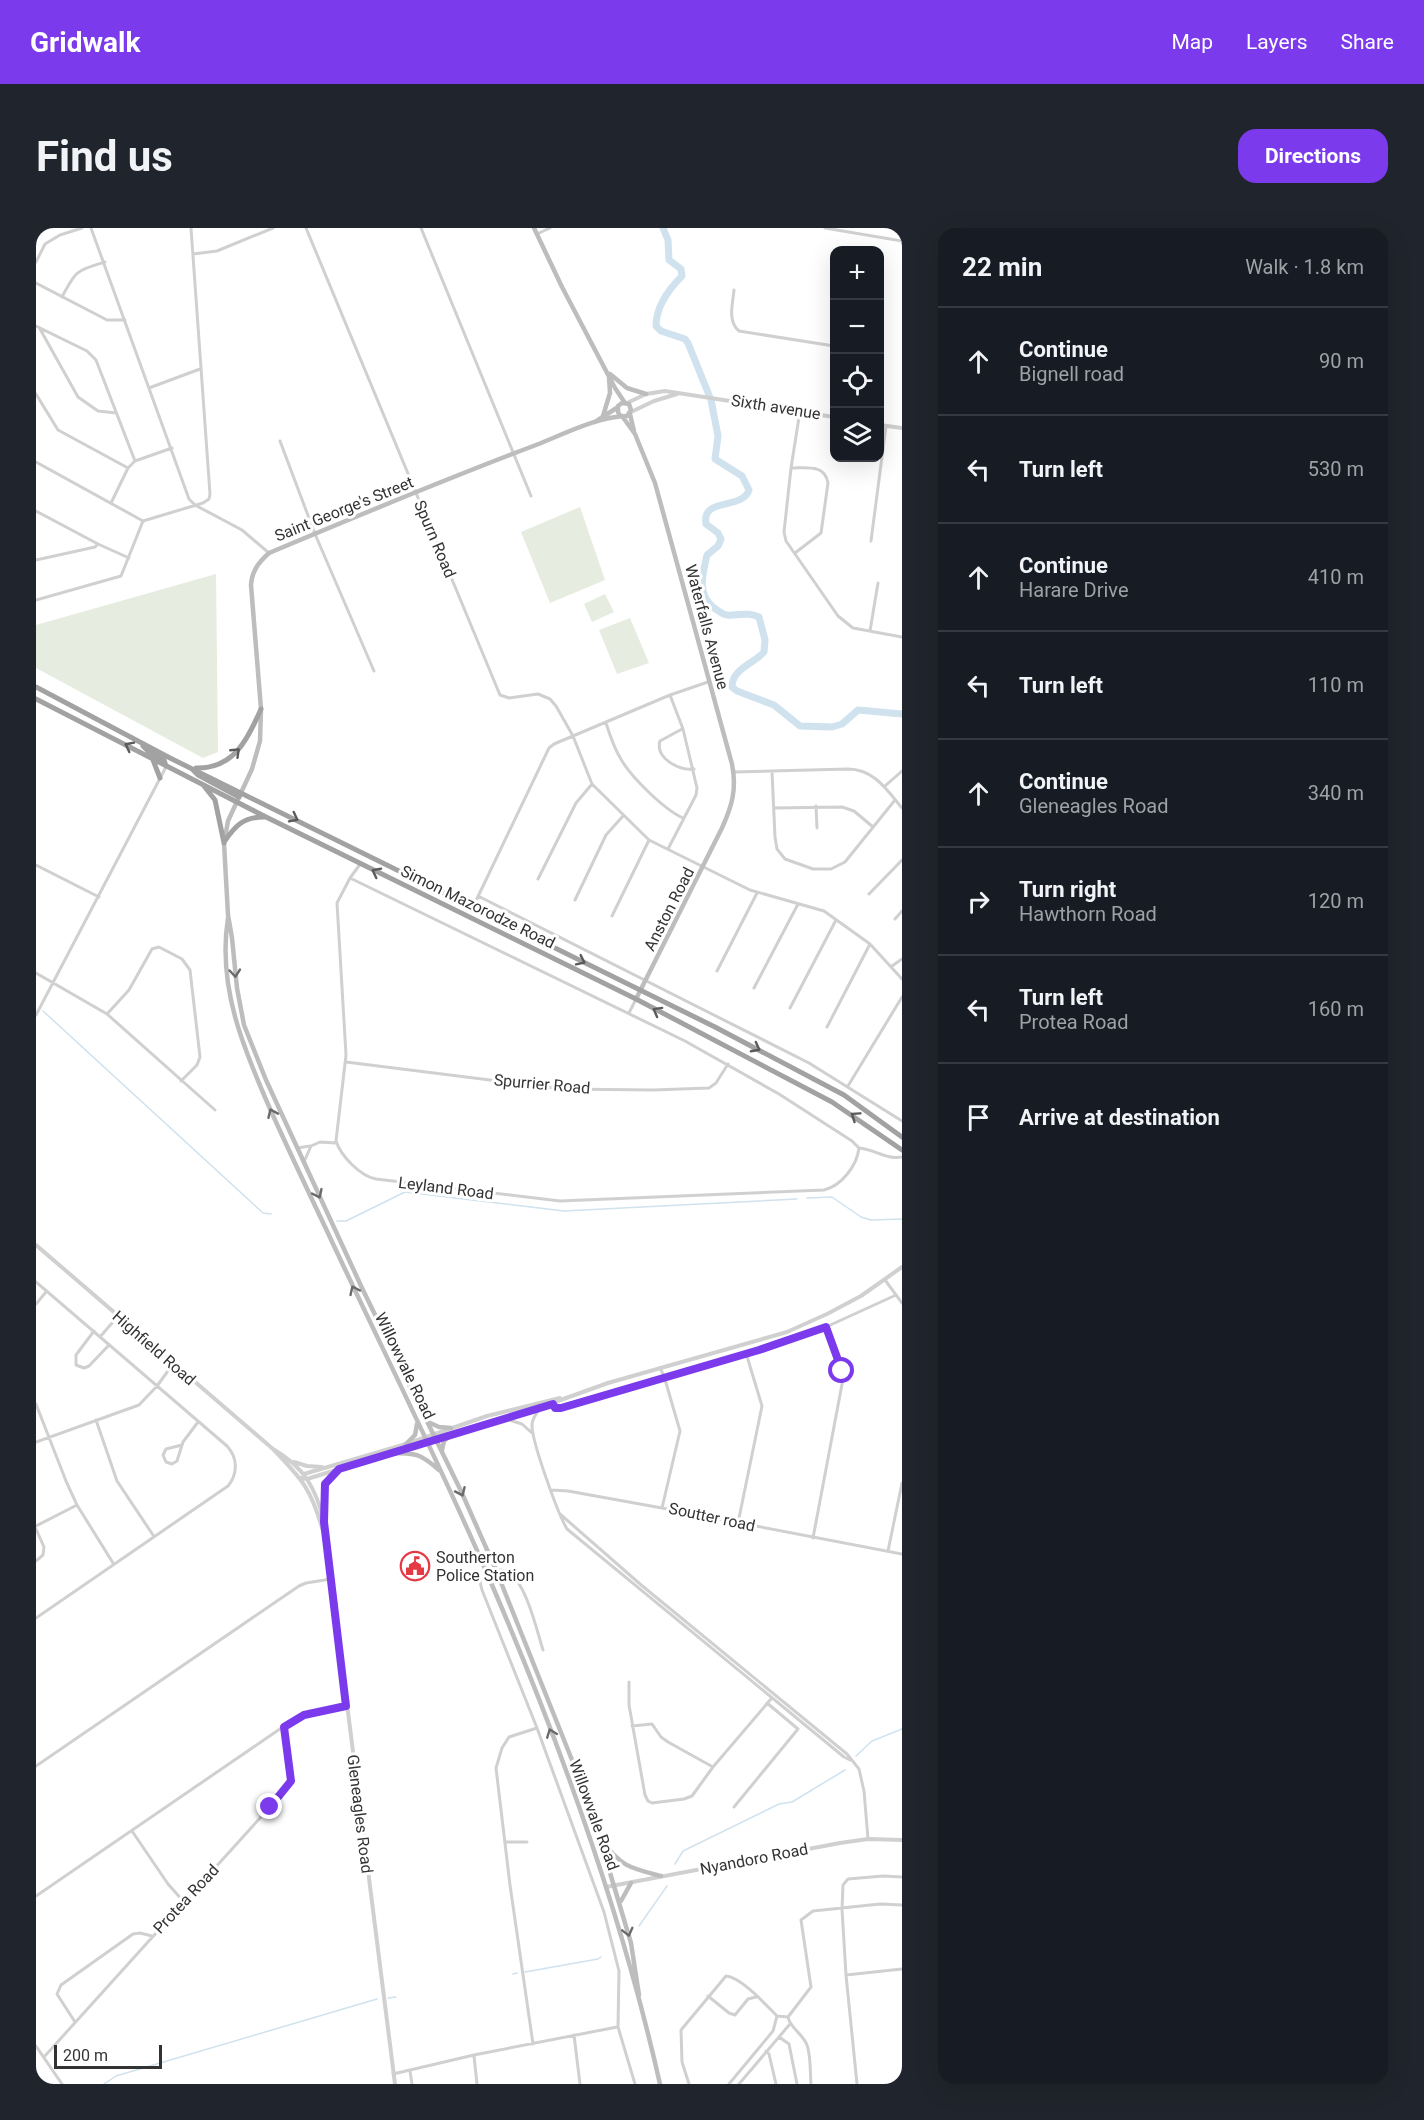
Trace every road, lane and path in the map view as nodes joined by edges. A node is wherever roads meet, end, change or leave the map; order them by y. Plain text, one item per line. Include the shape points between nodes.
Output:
1 (82, 228) edge
2 (91, 228) edge
3 (191, 228) edge
4 (273, 228) edge
5 (306, 228) edge
6 (421, 228) edge
7 (550, 228) edge
8 (825, 228) edge
9 (535, 231) edge
10 (902, 241) edge
11 (192, 254) junction
12 (36, 262) edge
13 (105, 262) junction
14 (36, 284) edge
15 (734, 290) dead end
16 (63, 297) junction
17 (125, 321) junction
18 (38, 326) edge
19 (830, 345) edge
20 (200, 369) junction
21 (608, 372) junction
22 (149, 388) junction
23 (615, 388) junction
24 (681, 393) junction
25 (36, 394) edge
26 (646, 394) junction
27 (626, 403) junction
28 (618, 406) junction
29 (800, 411) junction
30 (116, 413) junction
31 (630, 413) junction
32 (603, 416) junction
33 (621, 416) junction
34 (830, 416) edge
35 (592, 424) junction
36 (886, 426) joint
37 (902, 428) edge
38 (635, 434) junction
39 (280, 441) dead end
40 (172, 448) junction
41 (513, 454) junction
42 (135, 461) junction
43 (36, 462) edge
44 (128, 468) junction
45 (791, 468) junction
46 (415, 493) junction
47 (531, 496) dead end
48 (111, 503) junction
49 (195, 505) junction
50 (36, 511) edge
51 (143, 521) junction
52 (315, 534) junction
53 (870, 541) dead end
54 (98, 544) junction
55 (268, 553) junction
56 (795, 553) junction
57 (129, 558) junction
58 (36, 560) edge
59 (878, 583) dead end
60 (36, 600) edge
61 (870, 631) junction
62 (902, 637) edge
63 (374, 671) dead end
64 (708, 682) junction
65 (36, 687) edge
66 (670, 695) junction
67 (36, 699) edge
68 (261, 709) junction
69 (606, 723) junction
70 (683, 729) junction
71 (573, 736) junction
72 (140, 742) junction
73 (170, 758) junction
74 (153, 759) junction
75 (166, 766) junction
76 (191, 767) junction
77 (694, 769) junction
78 (902, 771) edge
79 (734, 772) junction
80 (772, 772) junction
81 (160, 778) junction
82 (201, 782) junction
83 (592, 784) junction
84 (885, 786) junction
85 (239, 796) junction
86 (895, 800) junction
87 (816, 806) junction
88 (774, 808) junction
89 (902, 808) edge
90 (623, 816) junction
91 (266, 817) junction
92 (683, 818) junction
93 (873, 827) junction
94 (722, 828) joint
95 (817, 828) dead end
96 (649, 840) junction
97 (224, 843) junction
98 (668, 849) junction
99 (902, 860) edge
100 (361, 864) junction
101 (36, 865) edge
102 (704, 866) junction
103 (350, 878) junction
104 (538, 879) dead end
105 (757, 893) junction
106 (869, 894) dead end
107 (478, 896) junction
108 (99, 897) junction
109 (575, 900) dead end
110 (798, 904) junction
111 (472, 908) junction
112 (902, 911) edge
113 (228, 915) junction
114 (612, 916) dead end
115 (895, 919) dead end
116 (836, 920) junction
117 (870, 944) junction
118 (902, 959) edge
119 (892, 966) junction
120 (717, 971) dead end
121 (36, 973) edge
122 (902, 979) edge
123 (646, 981) junction
124 (52, 982) junction
125 (754, 988) dead end
126 (641, 990) junction
127 (679, 997) junction
128 (902, 997) edge
129 (636, 999) junction
130 (674, 1007) junction
131 (790, 1008) dead end
132 (629, 1013) junction
133 (107, 1014) junction
134 (36, 1015) edge
135 (827, 1027) dead end
136 (346, 1062) junction
137 (728, 1064) junction
138 (181, 1081) junction
139 (848, 1086) junction
140 (215, 1110) dead end
141 (902, 1121) edge
142 (902, 1137) edge
143 (336, 1143) junction
144 (312, 1146) junction
145 (297, 1148) junction
146 (859, 1148) junction
147 (902, 1150) edge
148 (902, 1157) edge
149 (304, 1162) junction
150 (36, 1245) edge
151 (902, 1267) edge
152 (885, 1280) junction
153 (36, 1282) edge
154 (46, 1291) junction
155 (896, 1295) junction
156 (902, 1303) edge
157 (36, 1304) edge
158 (118, 1317) junction
159 (826, 1327) junction
160 (94, 1331) junction
161 (100, 1337) junction
162 (109, 1345) junction
163 (746, 1353) junction
164 (173, 1364) junction
165 (660, 1368) junction
166 (664, 1376) junction
167 (157, 1386) junction
168 (567, 1396) junction
169 (36, 1404) edge
170 (553, 1404) junction
171 (541, 1407) junction
172 (417, 1418) junction
173 (504, 1418) junction
174 (96, 1420) junction
175 (426, 1420) junction
176 (198, 1421) junction
177 (451, 1428) junction
178 (533, 1434) junction
179 (451, 1435) junction
180 (434, 1437) junction
181 (48, 1438) junction
182 (426, 1440) junction
183 (36, 1442) edge
184 (182, 1444) junction
185 (406, 1444) junction
186 (273, 1449) junction
187 (390, 1453) junction
188 (442, 1453) junction
189 (291, 1460) junction
190 (327, 1467) junction
191 (339, 1469) junction
192 (441, 1472) junction
193 (304, 1477) junction
194 (902, 1483) edge
195 (551, 1490) junction
196 (77, 1505) junction
197 (662, 1508) junction
198 (324, 1522) junction
199 (738, 1524) junction
200 (36, 1527) edge
201 (153, 1535) junction
202 (813, 1538) junction
203 (327, 1545) junction
204 (888, 1551) junction
205 (902, 1554) edge
206 (36, 1561) edge
207 (113, 1563) junction
208 (496, 1569) junction
209 (488, 1574) junction
210 (331, 1579) junction
211 (36, 1618) edge
212 (543, 1650) dead end
213 (629, 1682) dead end
214 (773, 1697) junction
215 (767, 1703) junction
216 (346, 1706) junction
217 (632, 1726) junction
218 (284, 1727) junction
219 (537, 1728) junction
220 (36, 1766) edge
221 (713, 1767) junction
222 (734, 1807) dead end
223 (132, 1831) junction
224 (599, 1836) junction
225 (868, 1839) junction
226 (902, 1840) edge
227 (505, 1842) junction
228 (527, 1842) dead end
229 (661, 1876) junction
230 (902, 1876) edge
231 (631, 1883) junction
232 (615, 1885) junction
233 (606, 1887) junction
234 (36, 1896) edge
235 (184, 1902) junction
236 (620, 1902) junction
237 (902, 1905) edge
238 (842, 1909) junction
239 (152, 1936) junction
240 (902, 1969) edge
241 (846, 1975) junction
242 (639, 1995) junction
243 (708, 1996) junction
244 (756, 1997) junction
245 (777, 2016) junction
246 (788, 2017) junction
247 (75, 2022) junction
248 (790, 2024) junction
249 (618, 2027) junction
250 (574, 2036) junction
251 (779, 2037) junction
252 (533, 2044) junction
253 (36, 2046) edge
254 (766, 2051) junction
255 (474, 2055) junction
256 (44, 2057) junction
257 (410, 2071) junction
258 (393, 2074) junction
259 (62, 2084) edge
260 (394, 2084) edge
261 (412, 2084) edge
262 (477, 2084) edge
263 (580, 2084) edge
264 (635, 2084) edge
265 (660, 2084) edge
266 (689, 2084) edge
267 (729, 2084) edge
268 (739, 2084) edge
269 (776, 2084) edge
270 (796, 2084) edge
271 (811, 2084) edge
272 (857, 2084) edge

1 - 12 street via 45,244
2 - 13 street
3 - 11 street
4 - 11 street via 217,251
5 - 46 street, Spurn Road
6 - 41 street
7 - 9 street
8 - 10 street
9 - 21 main road
11 - 20 street
13 - 16 street via 79,270
13 - 17 street
14 - 16 street
15 - 19 street via 732,321 739,331
16 - 17 street via 107,320
17 - 22 street
18 - 30 street via 92,355
18 - 30 street via 83,403 98,411
20 - 22 street
20 - 49 street via 211,488 209,499
21 - 23 main road
21 - 26 main road via 627,388
21 - 32 main road via 610,393
22 - 40 street
23 - 27 main road
23 - 28 main road
24 - 26 street, Sixth avenue
24 - 29 street, Sixth avenue
24 - 31 street
25 - 44 street via 58,430
26 - 27 street
27 - 28 main road
27 - 31 main road
28 - 32 main road, Saint George's Street
28 - 33 main road
29 - 34 street, Sixth avenue
29 - 45 street
30 - 42 street
31 - 33 main road
31 - 38 main road, Waterfalls Avenue
32 - 35 main road, Saint George's Street
33 - 35 main road, Saint George's Street
33 - 38 main road, Waterfalls Avenue
35 - 41 main road, Saint George's Street
36 - 37 street
36 - 53 street
38 - 64 main road, Waterfalls Avenue via 655,483
39 - 52 street
40 - 42 street
40 - 49 street via 189,499
41 - 46 main road, Saint George's Street
41 - 47 street
42 - 44 street
43 - 48 street
44 - 48 street
45 - 56 street via 784,534
45 - 56 street via 823,471 828,483 821,533
46 - 52 main road, Saint George's Street
46 - 71 street, Spurn Road via 500,695 509,698 538,694 550,699
48 - 51 street
49 - 51 street
49 - 55 street via 242,530
50 - 54 street
51 - 57 street
52 - 55 main road, Saint George's Street
52 - 63 street
54 - 57 street
54 - 58 street
55 - 68 main road, Saint George's Street via 255,568 251,585
56 - 61 street via 838,616 853,628
57 - 60 street via 118,578
59 - 61 street
61 - 62 street
64 - 66 street
64 - 79 main road, Waterfalls Avenue
65 - 72 highway, Simon Mazorodze Road
66 - 69 street
66 - 70 street
74 -> 67 highway, Simon Mazorodze Road
76 -> 68 highway via 211,767 231,758 249,737
68 - 85 main road, Saint George's Street via 258,752
69 - 71 street
69 - 92 street via 627,769 668,810
70 - 77 street
70 - 77 street via 660,741 660,753 681,768
71 - 83 street
71 - 107 street via 554,744 546,753
72 - 73 highway, Simon Mazorodze Road
72 - 75 highway via 164,760
73 - 75 street
73 - 76 highway, Simon Mazorodze Road
74 - 75 highway, Simon Mazorodze Road
74 - 81 highway
75 - 81 street
75 - 82 highway, Simon Mazorodze Road
76 - 85 highway, Simon Mazorodze Road
77 - 92 street via 696,795
78 - 84 street
79 - 80 street
79 - 94 main road, Waterfalls Avenue via 733,802
80 - 84 street via 855,769 867,772
80 - 88 street
81 - 108 street
82 - 85 highway, Simon Mazorodze Road
82 - 97 highway via 214,800
83 - 90 street
83 - 104 street via 576,803
84 - 86 street
85 - 91 highway, Simon Mazorodze Road
85 - 97 main road, Willowvale Road
85 -> 111 highway, Simon Mazorodze Road
86 - 89 street
86 - 93 street
87 - 88 street
87 - 93 street via 848,809
87 - 95 street
88 - 93 street via 780,854 813,869 831,869 845,862
90 - 96 street
90 - 109 street via 606,835
91 - 97 highway via 242,821
91 - 100 highway, Simon Mazorodze Road
92 - 98 street
94 - 102 main road, Anston Road
96 - 98 street
96 - 114 street
97 - 113 main road, Willowvale Road
98 - 102 street
99 - 106 street
100 - 103 street
129 -> 100 highway, Simon Mazorodze Road
101 - 108 street
102 - 105 street
102 - 123 main road, Anston Road
103 - 132 street
103 - 136 street via 337,908
105 - 110 street
105 - 120 street
107 - 111 street
107 - 123 street
108 - 124 street
110 - 116 street via 819,909
110 - 125 street
111 -> 126 highway, Simon Mazorodze Road
112 - 115 street
113 -> 145 main road, Willowvale Road via 244,1025
172 -> 113 main road, Willowvale Road via 293,1160 240,1039 229,989 225,939
116 - 117 street
116 - 131 street
117 - 119 street
117 - 135 street
118 - 119 street
119 - 122 street
121 - 124 street
123 - 126 main road, Anston Road
123 - 127 street
124 - 133 street
124 - 134 street
126 - 129 main road, Anston Road
126 - 130 highway, Simon Mazorodze Road
127 - 130 street
127 - 139 street
128 - 139 street
129 - 132 street
147 -> 129 highway, Simon Mazorodze Road via 832,1102
130 -> 142 highway, Simon Mazorodze Road via 844,1095
132 - 137 street
133 - 138 street
133 - 138 street via 129,990 152,949 159,947 182,959 190,970 200,1057
136 - 137 street, Spurrier Road via 561,1089 653,1090 710,1088
136 - 143 street
137 - 146 street
138 - 140 street
139 - 141 street
143 - 144 street
143 - 146 street, Leyland Road via 361,1173 371,1178 573,1201 824,1190 842,1180
144 - 145 street
144 - 149 street
145 - 149 main road, Willowvale Road
146 - 148 street via 891,1158
149 -> 175 main road, Willowvale Road
150 - 158 street, Highfield Road
151 - 152 street
152 - 155 street
152 - 165 street via 787,1332
153 - 154 street
154 - 157 street
154 - 160 street
155 - 156 street
155 - 159 street
158 - 161 street
158 - 164 street, Highfield Road
159 - 163 street
159 - 202 street via 843,1379
160 - 161 street
160 - 162 street via 76,1354 76,1365 89,1366
161 - 162 street
162 - 167 street
163 - 166 street
163 - 199 street via 762,1406
164 - 167 street
164 - 186 street, Highfield Road
165 - 166 street, Soutter road
165 - 168 street
166 - 170 street via 561,1408
166 - 197 street, Soutter road via 680,1431
167 - 174 street via 139,1405
167 - 176 street
168 - 170 street
168 - 177 street
169 - 181 street
170 - 171 street
171 - 173 street
171 - 178 street via 533,1420
172 - 182 main road, Willowvale Road
172 - 185 main road via 416,1435
173 - 178 street via 522,1424
173 - 179 street
174 - 181 street
174 - 201 street via 117,1481
175 - 177 main road via 439,1428
175 - 180 main road, Willowvale Road
176 - 184 street
176 - 201 street via 233,1454 234,1478
177 - 180 street
178 - 195 street
179 - 180 street
179 - 188 main road via 444,1442
180 - 182 street
180 - 188 main road, Willowvale Road
181 - 183 street
181 - 196 street
182 - 185 street
182 - 187 street
182 - 192 main road, Willowvale Road
184 - 184 street via 166,1449 166,1462 177,1461
185 - 190 street
186 - 189 street, Highfield Road
186 - 193 street, Highfield Road
187 - 191 street
187 - 192 main road via 420,1455
188 -> 208 main road, Willowvale Road
189 - 190 street
189 - 193 street, Highfield Road
190 - 193 street
191 - 193 street
191 - 198 street via 325,1484
192 - 209 main road, Willowvale Road
193 - 198 street, Gleneagles Road via 319,1501
193 - 203 street, Gleneagles Road
194 - 204 street
195 - 197 street
195 - 214 street via 558,1513 571,1533
196 - 200 street
196 - 207 street
197 - 199 street, Soutter road
198 - 203 street, Gleneagles Road
199 - 202 street, Soutter road
200 - 206 street via 44,1547 43,1555
201 - 207 street
202 - 204 street, Soutter road
203 - 210 street, Gleneagles Road
204 - 205 street, Soutter road
207 - 211 street
208 - 209 street
208 - 212 street via 508,1572 523,1592
208 - 224 main road, Willowvale Road
209 - 219 street via 480,1579 482,1590
233 -> 209 main road, Willowvale Road via 565,1769
210 - 216 street, Gleneagles Road
210 - 220 street via 298,1586
213 - 217 street
214 - 215 street
214 - 225 street via 859,1769
215 - 221 street
215 - 222 street via 798,1729
216 - 218 street via 304,1715
216 - 258 street, Gleneagles Road
217 - 221 street via 652,1724 668,1742
217 - 221 street via 645,1795 650,1802 692,1796
218 - 223 street
218 - 235 street, Protea Road via 291,1775 288,1787
219 - 227 street via 509,1737 497,1760
219 - 249 street via 604,1912 618,1971
223 - 234 street
223 - 235 street
224 - 229 main road via 623,1864
224 - 232 main road, Willowvale Road
225 - 226 street, Nyandoro Road
225 - 229 street, Nyandoro Road
227 - 228 street
227 - 252 street
229 - 231 street, Nyandoro Road
230 - 238 street via 848,1879 843,1885
231 - 232 street, Nyandoro Road
231 - 236 main road
232 - 233 street, Nyandoro Road
232 - 236 main road, Willowvale Road
233 - 242 main road, Willowvale Road
235 - 239 street, Protea Road
236 -> 242 main road, Willowvale Road
237 - 238 street
238 - 241 street
238 - 246 street via 813,1911 801,1920 811,1987
239 - 247 street, Protea Road
239 - 247 street via 133,1934 61,1985 57,1994
240 - 241 street
241 - 272 street
242 - 265 main road, Willowvale Road
243 - 244 street via 735,2015 748,1999
243 - 244 street via 726,1976 746,1985
243 - 266 street via 681,2030 682,2062
244 - 245 street
245 - 246 street
245 - 267 street via 773,2031
246 - 248 street
247 - 256 street, Protea Road
248 - 251 street
248 - 271 street via 807,2046
249 - 250 street
249 - 264 street
250 - 252 street
250 - 263 street
251 - 254 street
251 - 270 street via 789,2044
252 - 255 street
253 - 256 street
254 - 268 street
254 - 269 street
255 - 257 street
255 - 262 street
256 - 259 street
257 - 258 street
257 - 261 street
258 - 260 street, Gleneagles Road

